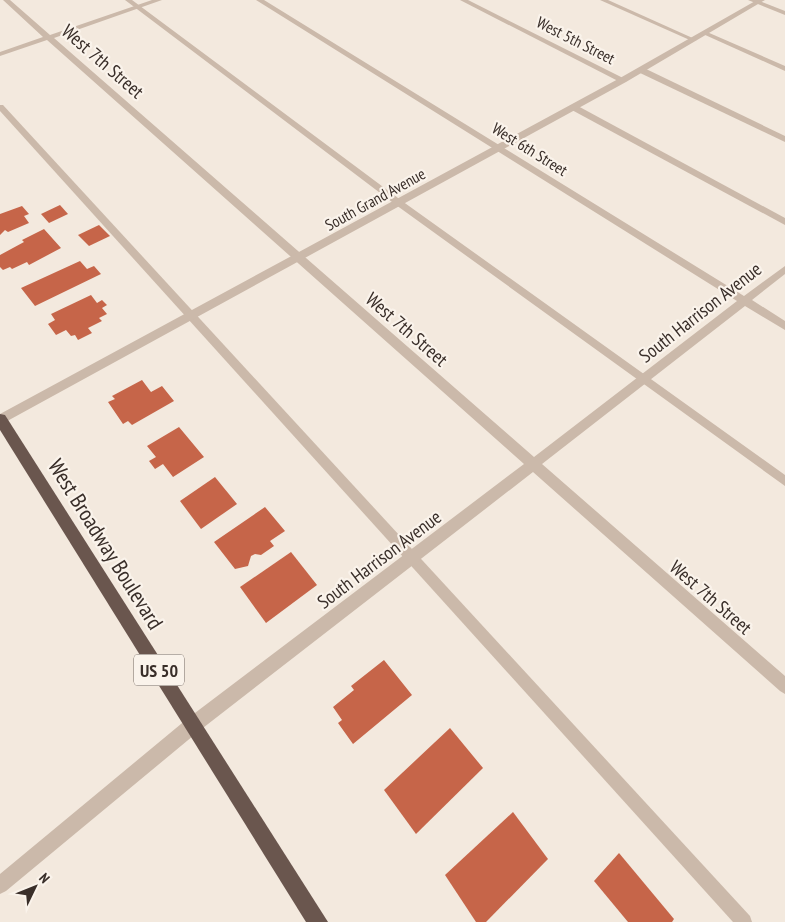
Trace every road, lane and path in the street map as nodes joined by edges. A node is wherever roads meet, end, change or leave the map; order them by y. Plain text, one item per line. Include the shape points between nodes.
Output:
1 (6, 0) edge
2 (128, 0) edge
3 (159, 0) edge
4 (259, 0) edge
5 (463, 0) edge
6 (604, 0) edge
7 (757, 1) edge
8 (138, 7) junction
9 (785, 13) edge
10 (705, 33) junction
11 (49, 37) junction
12 (694, 40) junction
13 (0, 54) edge
14 (785, 69) edge
15 (641, 70) junction
16 (623, 80) junction
17 (0, 107) edge
18 (573, 107) junction
19 (785, 139) edge
20 (500, 148) junction
21 (400, 203) junction
22 (785, 222) edge
23 (299, 257) junction
24 (785, 269) edge
25 (745, 301) junction
26 (191, 316) junction
27 (785, 326) edge
28 (644, 380) junction
29 (0, 419) edge
30 (534, 464) junction
31 (785, 481) edge
32 (411, 558) junction
33 (785, 686) edge
34 (194, 725) junction
35 (0, 885) edge
36 (318, 922) edge
37 (744, 922) edge

1 - 11 street, West 7th Street
2 - 8 lane
3 - 8 street
4 - 20 street, West 6th Street
5 - 16 street, West 5th Street
6 - 12 lane
7 - 9 street
7 - 10 street, South Grand Avenue
8 - 11 street
8 - 21 lane
10 - 12 street, South Grand Avenue
10 - 14 lane
11 - 13 street
11 - 23 street, West 7th Street
12 - 15 street, South Grand Avenue
15 - 16 street, South Grand Avenue
15 - 19 street
16 - 18 street, South Grand Avenue
17 - 26 lane
18 - 20 street, South Grand Avenue
18 - 22 lane
20 - 21 street, South Grand Avenue
20 - 25 street, West 6th Street
21 - 23 street, South Grand Avenue
21 - 28 lane
23 - 26 street, South Grand Avenue
23 - 30 street, West 7th Street
24 - 25 street, South Harrison Avenue
25 - 27 street, West 6th Street
25 - 28 street, South Harrison Avenue
26 - 29 street, South Grand Avenue
26 - 32 lane
28 - 30 street, South Harrison Avenue
28 - 31 lane
29 - 34 highway, West Broadway Boulevard / US 50
30 - 32 street, South Harrison Avenue
30 - 33 street, West 7th Street
32 - 34 street, South Harrison Avenue
32 - 37 lane
34 - 35 street, South Harrison Avenue
34 - 36 highway, West Broadway Boulevard / US 50

